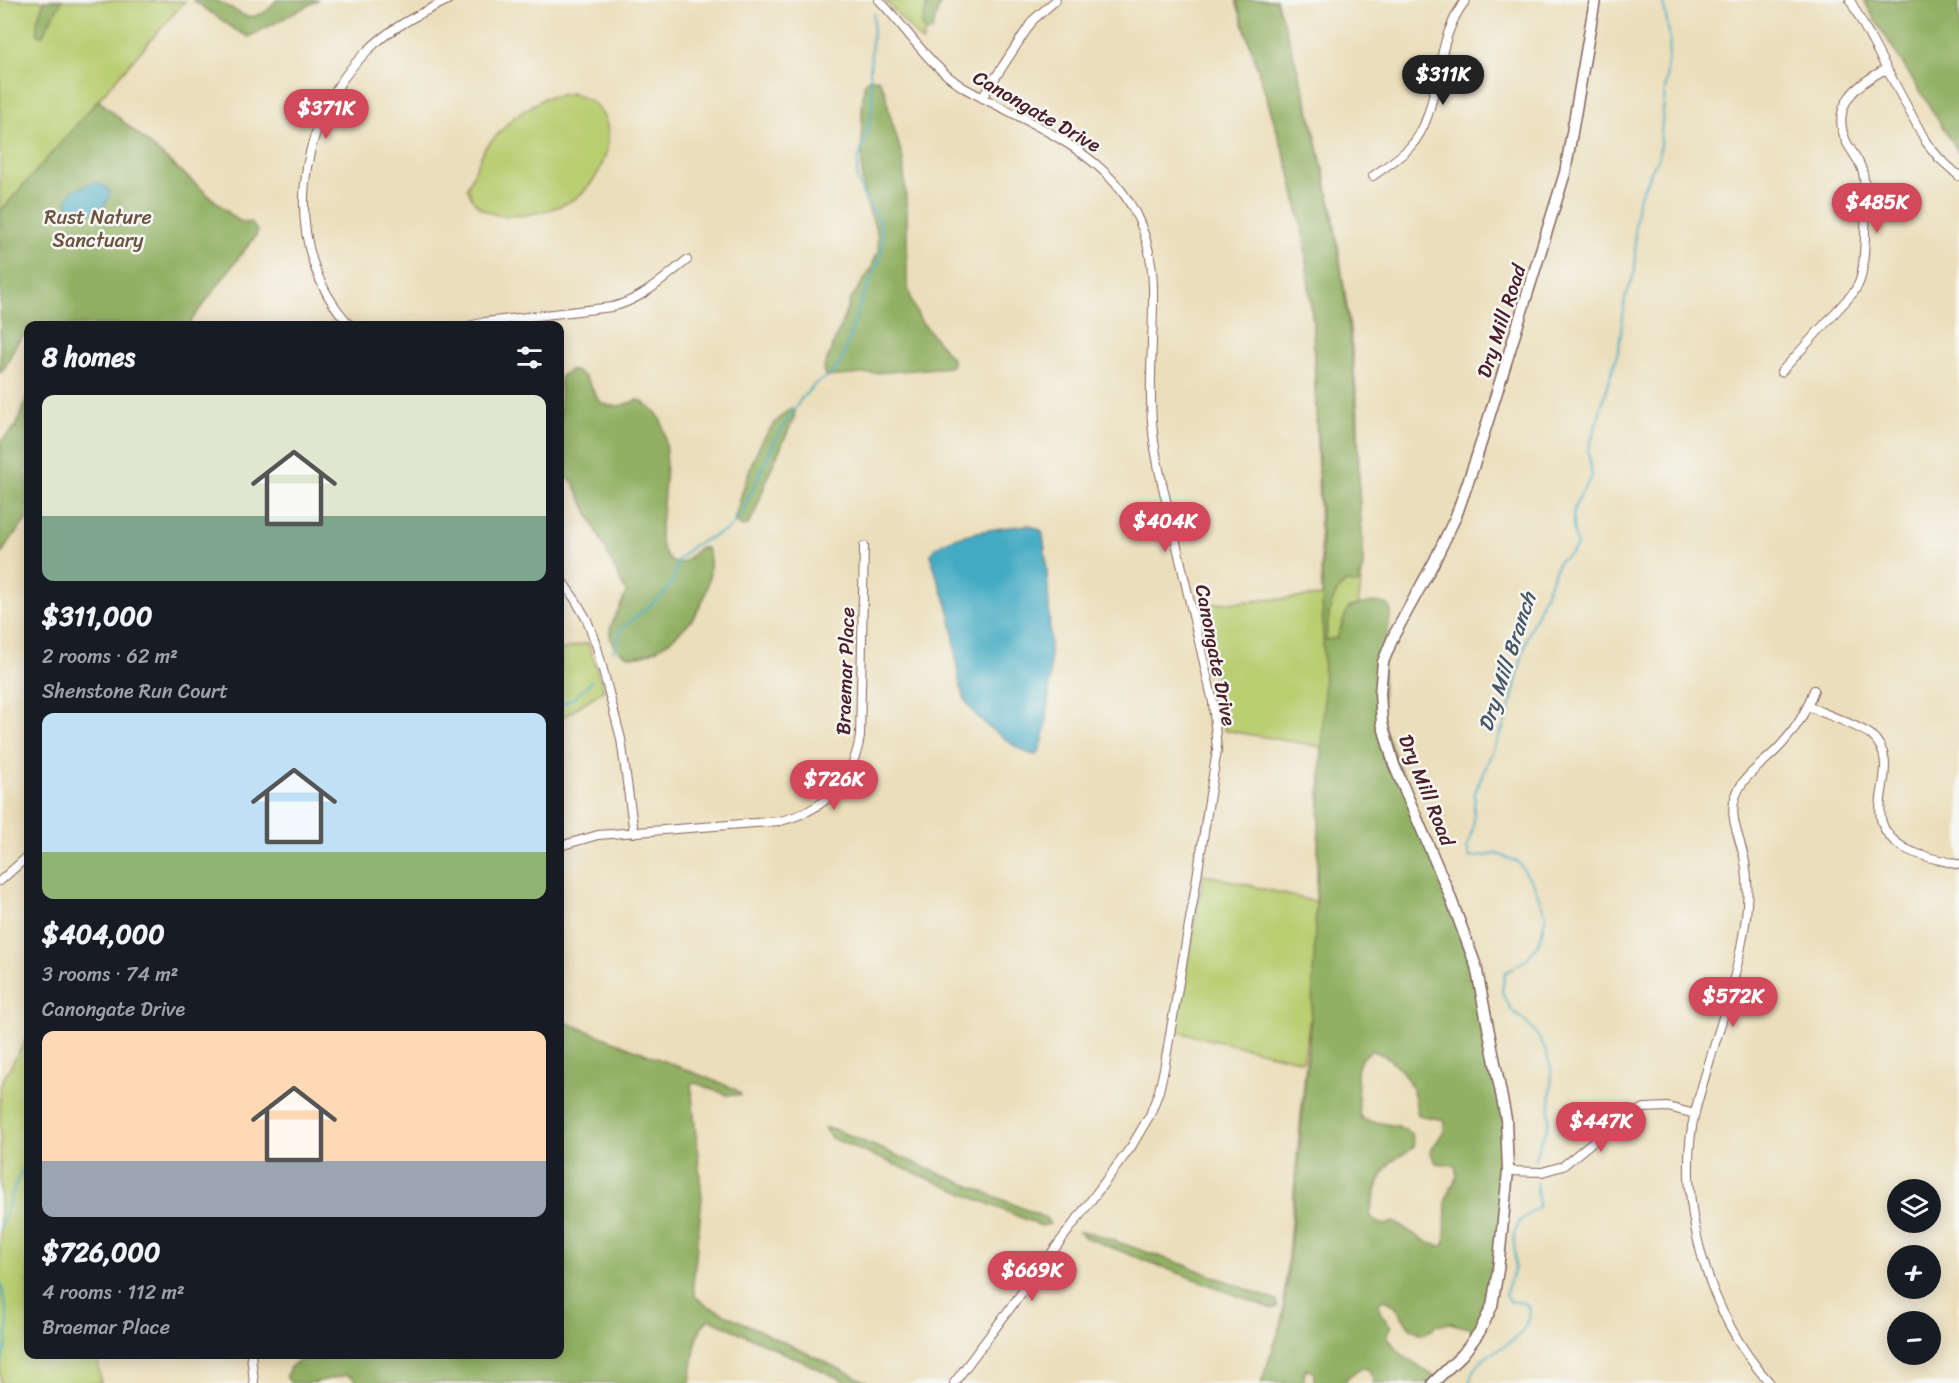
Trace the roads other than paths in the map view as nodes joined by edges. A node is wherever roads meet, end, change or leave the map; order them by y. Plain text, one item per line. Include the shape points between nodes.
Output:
1 (448, 0) edge
2 (879, 0) edge
3 (1056, 0) edge
4 (1466, 0) edge
5 (1595, 0) edge
6 (1850, 0) edge
7 (1886, 69) junction
8 (982, 98) junction
9 (1373, 176) dead end
10 (1959, 176) edge
11 (687, 260) dead end
12 (346, 321) edge
13 (493, 321) edge
14 (1781, 372) dead end
15 (864, 546) dead end
16 (564, 584) edge
17 (1814, 690) dead end
18 (1808, 706) junction
19 (634, 833) junction
20 (564, 845) edge
21 (24, 860) edge
22 (1959, 865) edge
23 (0, 881) edge
24 (1695, 1114) junction
25 (1508, 1171) junction
26 (252, 1359) edge
27 (254, 1383) edge
28 (954, 1383) edge
29 (1433, 1383) edge
30 (1770, 1383) edge

1 - 12 street via 401,24 352,66 330,99 313,138 305,180 308,241 329,298
2 - 8 street, Canongate Drive via 936,67
3 - 8 street via 1033,20
4 - 9 street via 1446,35 1419,135
5 - 25 street, Dry Mill Road via 1556,207 1456,516 1388,646 1380,693 1382,723 1394,765 1476,966 1506,1119
6 - 7 street
7 - 10 street via 1926,142
7 - 14 street via 1854,92 1840,115 1846,143 1863,171 1861,278 1854,292
8 - 28 street, Canongate Drive via 1092,160 1124,195 1140,226 1152,274 1151,403 1156,456 1213,702 1216,758 1162,1080 1150,1115 1138,1137
11 - 13 street via 649,291 625,304
15 - 19 street, Braemar Place via 860,737 854,764 838,789 818,807 787,819
16 - 19 street via 587,620 597,647 621,739
17 - 18 street
18 - 22 street via 1870,734 1880,746 1886,772 1880,814 1893,840 1908,850
18 - 24 street via 1783,744 1743,779 1735,798 1733,815 1748,888 1743,936
19 - 20 street, Braemar Place via 598,835
21 - 23 street
24 - 25 street via 1668,1107 1645,1108 1623,1117 1563,1166 1542,1172
24 - 30 street via 1689,1164 1693,1209 1706,1269 1714,1295 1736,1338
25 - 29 street, Dry Mill Road via 1492,1306 1463,1354
26 - 27 street

